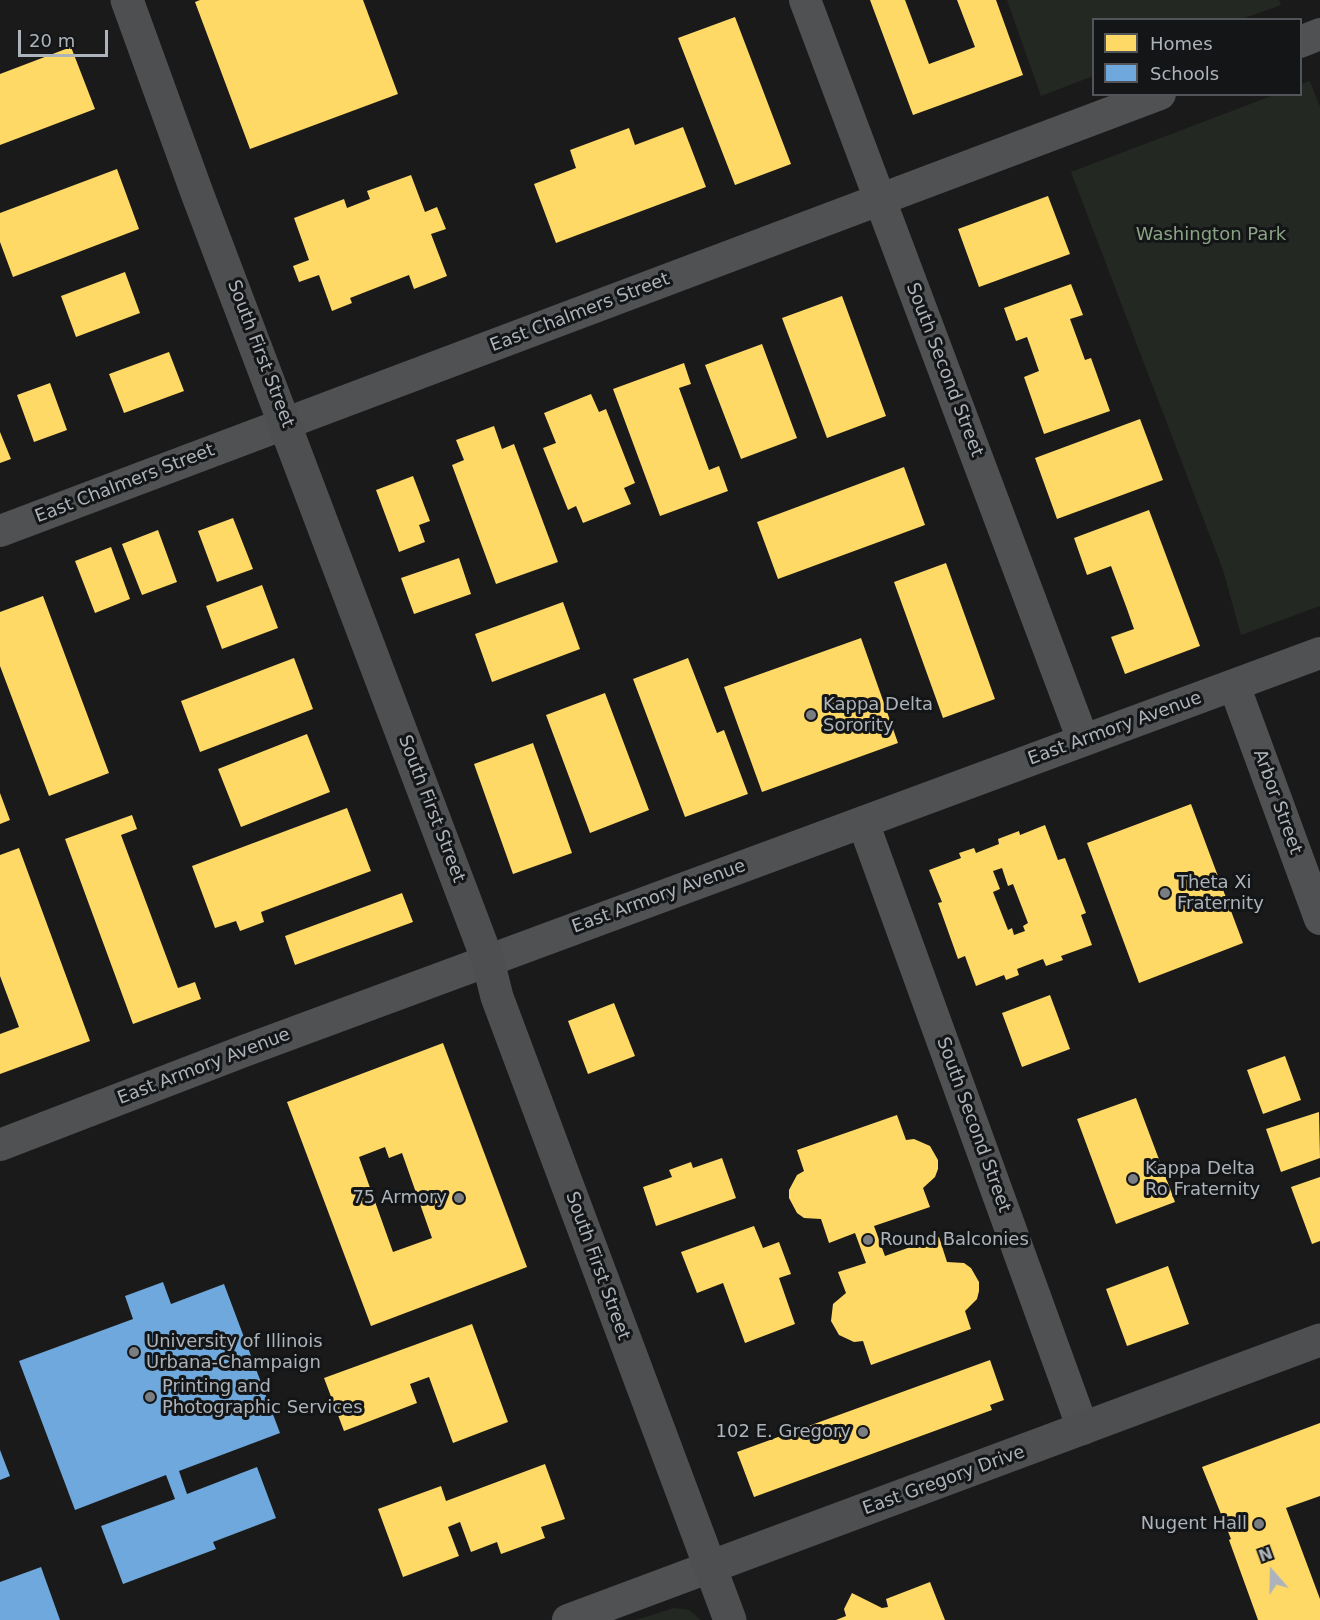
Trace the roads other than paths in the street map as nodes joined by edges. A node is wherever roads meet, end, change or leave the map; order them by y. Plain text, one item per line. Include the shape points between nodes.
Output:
1 (127, 0) edge
2 (805, 0) edge
3 (1320, 34) edge
4 (1302, 41) edge
5 (1155, 96) edge
6 (880, 200) junction
7 (286, 423) junction
8 (0, 531) edge
9 (1320, 653) edge
10 (1234, 685) junction
11 (1083, 741) junction
12 (863, 822) junction
13 (1320, 919) edge
14 (488, 961) junction
15 (0, 1145) edge
16 (1320, 1340) edge
17 (1083, 1429) junction
18 (710, 1567) junction
19 (568, 1620) edge
20 (730, 1620) edge

1 - 7 street, South First Street
2 - 6 street, South Second Street
3 - 4 street
5 - 6 street, East Chalmers Street
6 - 7 street, East Chalmers Street
6 - 11 street, South Second Street
7 - 8 street, East Chalmers Street
7 - 14 street, South First Street
9 - 10 street, East Armory Avenue
10 - 11 street, East Armory Avenue
10 - 13 street, Arbor Street
11 - 12 street, East Armory Avenue
12 - 14 street, East Armory Avenue
12 - 17 street, South Second Street
14 - 15 street, East Armory Avenue
14 - 18 street, South First Street via 497,997
16 - 17 street, East Gregory Drive
17 - 18 street, East Gregory Drive
18 - 19 street, East Gregory Drive
18 - 20 street, South First Street

